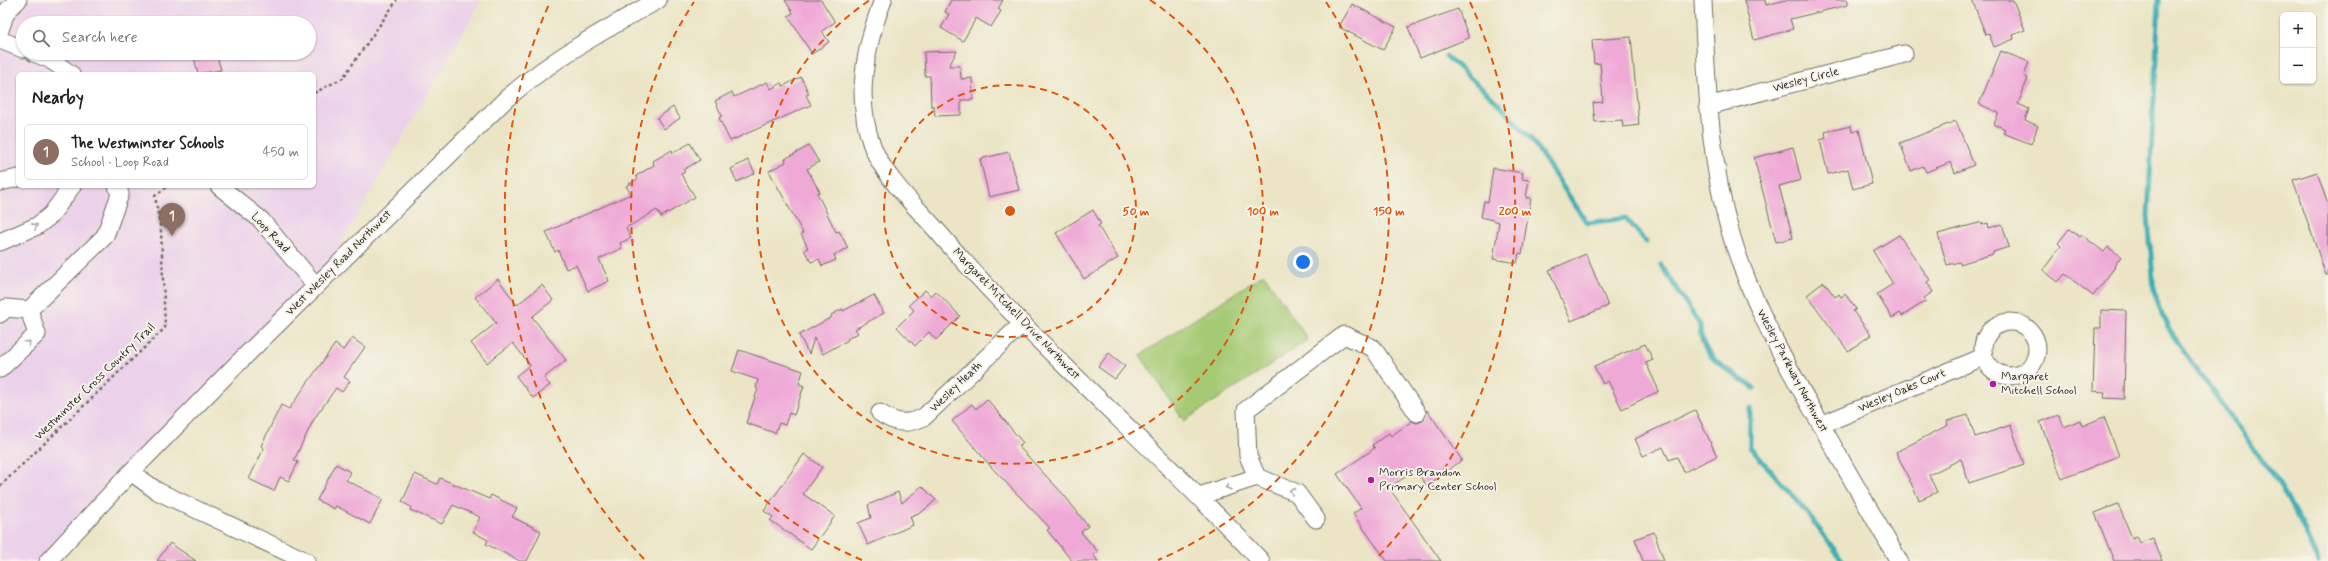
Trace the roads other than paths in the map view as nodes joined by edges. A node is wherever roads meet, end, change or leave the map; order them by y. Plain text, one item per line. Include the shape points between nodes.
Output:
1 (18, 0) edge
2 (658, 0) edge
3 (883, 0) edge
4 (1703, 0) edge
5 (0, 30) edge
6 (0, 40) edge
7 (16, 46) edge
8 (1904, 54) dead end
9 (51, 60) edge
10 (68, 72) edge
11 (1708, 106) junction
12 (16, 178) edge
13 (0, 182) edge
14 (71, 188) edge
15 (118, 188) edge
16 (221, 188) edge
17 (0, 242) edge
18 (316, 286) junction
19 (29, 310) junction
20 (0, 314) edge
21 (1023, 324) junction
22 (1983, 357) dead end
23 (0, 369) edge
24 (880, 413) dead end
25 (1417, 413) dead end
26 (1821, 425) junction
27 (131, 472) junction
28 (1257, 477) junction
29 (1199, 496) junction
30 (1316, 519) dead end
31 (48, 561) edge
32 (306, 561) edge
33 (1261, 561) edge
34 (1899, 561) edge

1 - 5 street via 6,12
2 - 18 street, West Wesley Road Northwest via 578,45 535,74
3 - 21 street, Margaret Mitchell Drive Northwest via 869,45 862,87 864,118 874,149 891,176 976,276
4 - 11 street, Wesley Parkway Northwest
6 - 7 street
8 - 11 street, Wesley Circle
9 - 10 street
11 - 26 street, Wesley Parkway Northwest via 1714,158 1725,210 1740,261 1785,363
12 - 13 street
17 -> 14 street via 36,226 51,215
15 - 19 street via 120,194 105,236
16 - 18 street, Loop Road via 261,220
18 - 27 street, West Wesley Road Northwest
19 - 20 street via 6,308
23 -> 19 street via 37,334
21 - 24 street, Wesley Heath via 924,417 903,423 891,421
21 - 29 street, Margaret Mitchell Drive Northwest
22 - 26 street, Wesley Oaks Court
25 - 28 street via 1373,348 1344,335 1246,410 1248,456
26 - 34 street, Wesley Parkway Northwest
27 - 31 street, West Wesley Road Northwest
27 - 32 street via 157,491
28 -> 29 street
30 -> 28 street via 1298,493
29 - 33 street, Margaret Mitchell Drive Northwest

